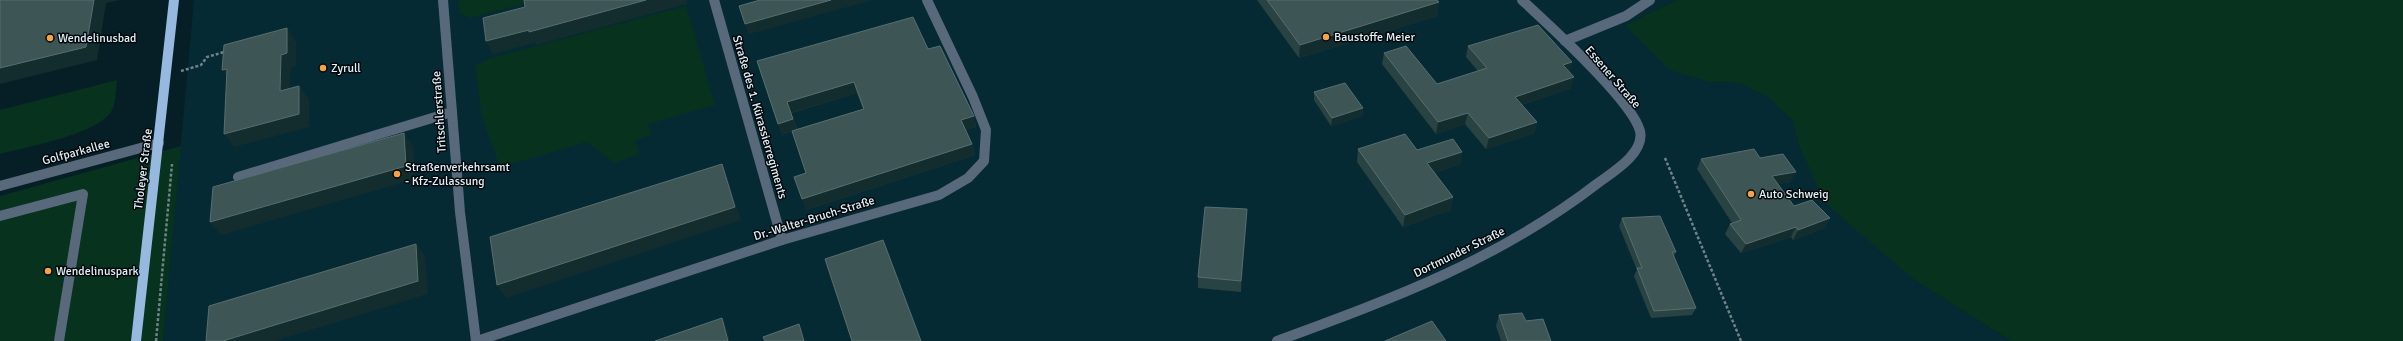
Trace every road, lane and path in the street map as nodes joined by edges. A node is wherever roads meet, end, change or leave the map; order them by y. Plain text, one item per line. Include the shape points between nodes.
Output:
1 (174, 0) edge
2 (443, 0) edge
3 (714, 0) edge
4 (927, 0) edge
5 (1522, 0) edge
6 (1650, 0) edge
7 (1565, 41) junction
8 (224, 52) edge
9 (181, 64) dead end
10 (180, 72) junction
11 (167, 75) junction
12 (180, 79) dead end
13 (452, 112) junction
14 (1640, 130) joint
15 (159, 143) junction
16 (1665, 158) dead end
17 (172, 159) dead end
18 (238, 177) dead end
19 (0, 186) edge
20 (0, 216) edge
21 (782, 240) junction
22 (59, 341) edge
23 (136, 341) edge
24 (156, 341) edge
25 (477, 341) edge
26 (1277, 341) edge
27 (1741, 341) edge

1 - 11 main road, Tholeyer Straße
2 - 13 street, Tritschlerstraße
3 - 21 street, Straße des 1. Kürassierregiments
4 - 21 street, Dr.-Walter-Bruch-Straße via 986,130 984,161 968,178 939,195
5 - 7 street, Essener Straße
6 - 7 street, Essener Straße via 1626,16
7 - 14 street, Essener Straße via 1627,109
8 - 10 path via 207,57 201,66
9 - 10 path
10 - 11 path
10 - 12 path
11 - 15 main road, Tholeyer Straße
13 - 18 street
13 - 25 street, Tritschlerstraße via 460,212
14 - 26 street, Dortmunder Straße via 1640,142 1634,152 1607,177 1561,211 1492,253 1386,301
15 - 19 street, Golfparkallee
15 - 23 main road, Tholeyer Straße
16 - 27 path
17 - 24 path
20 - 22 street via 83,194
21 - 25 street, Dr.-Walter-Bruch-Straße

